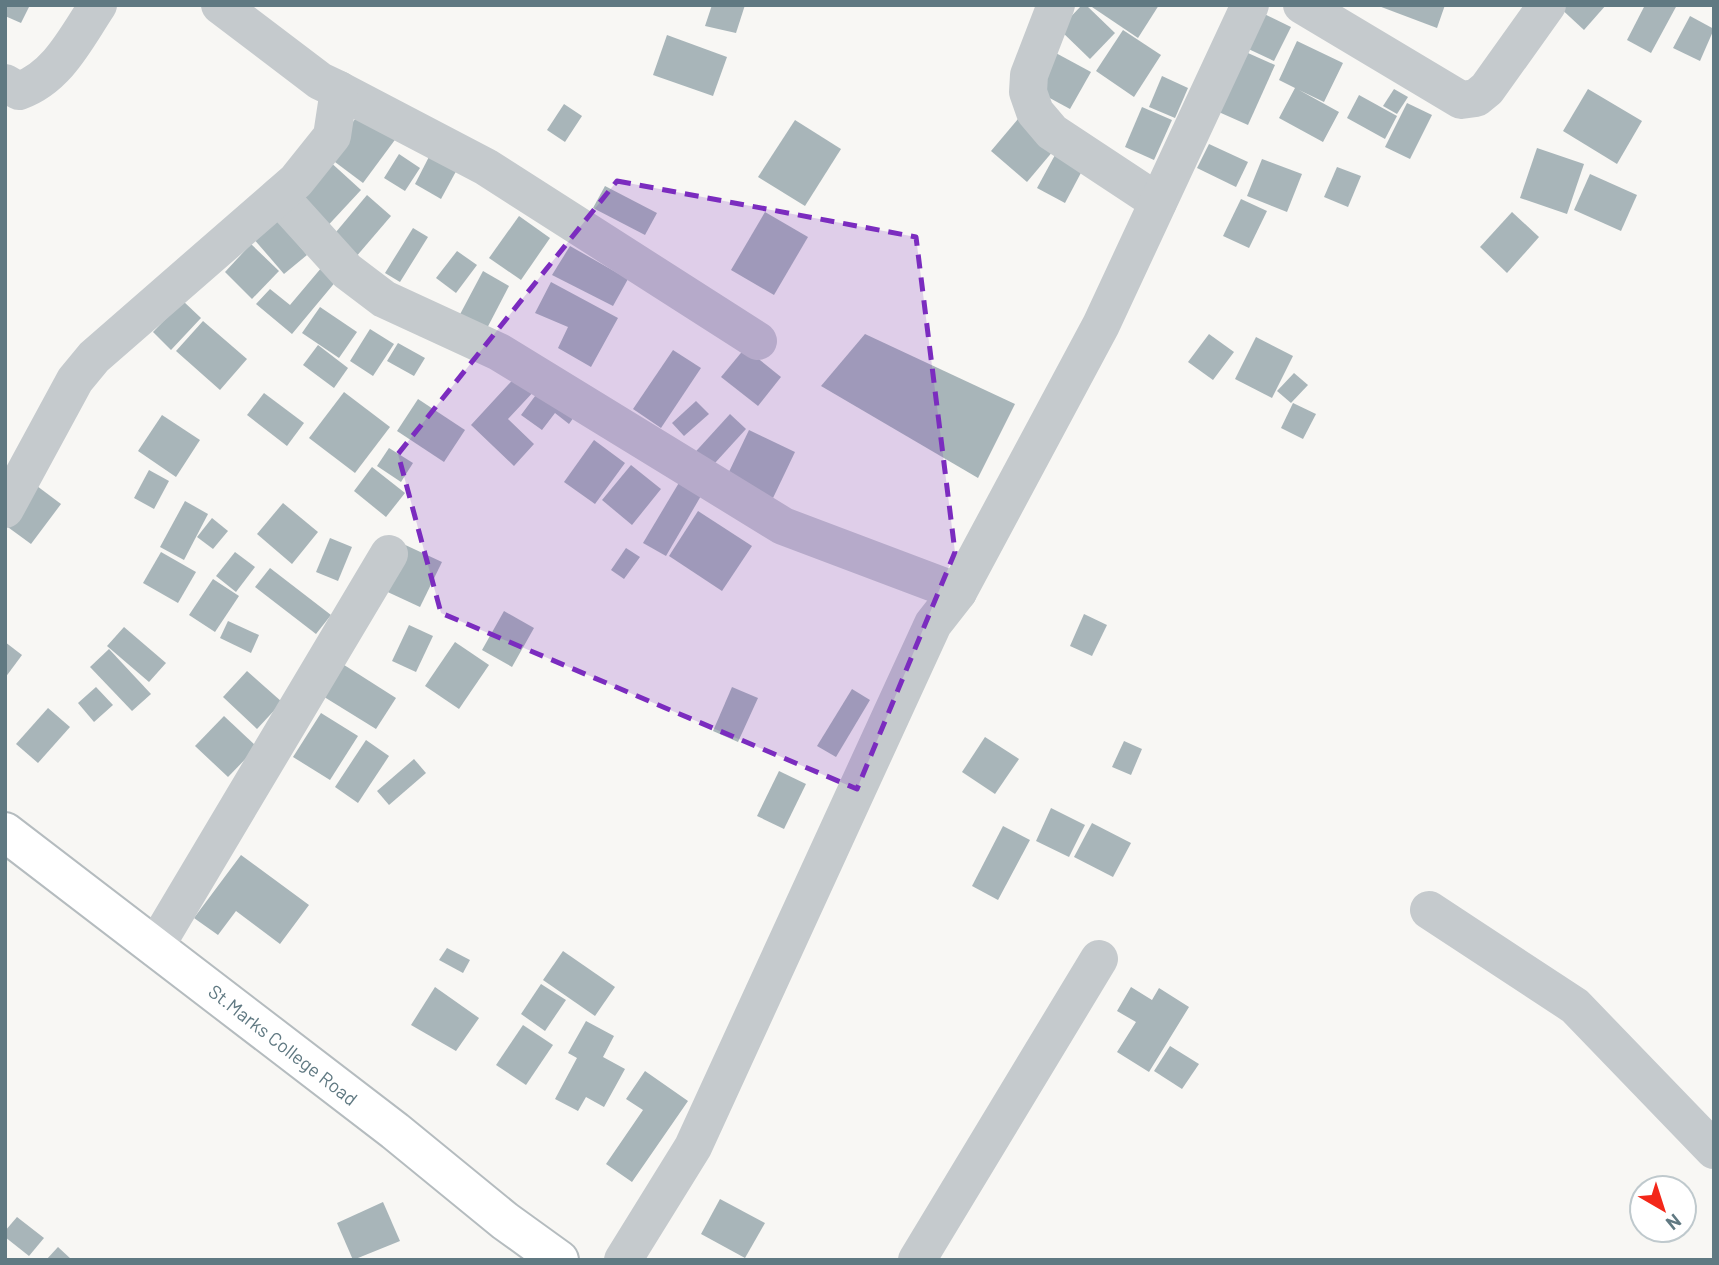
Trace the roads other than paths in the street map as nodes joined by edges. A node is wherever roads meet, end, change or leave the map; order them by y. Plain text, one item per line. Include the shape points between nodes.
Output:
1 (98, 5) edge
2 (220, 5) edge
3 (1056, 5) edge
4 (1250, 5) edge
5 (1302, 5) edge
6 (1547, 5) edge
7 (5, 83) edge
8 (339, 90) junction
9 (279, 196) junction
10 (1158, 202) junction
11 (758, 341) dead end
12 (5, 509) edge
13 (389, 554) dead end
14 (958, 592) junction
15 (5, 832) edge
16 (1429, 910) dead end
17 (155, 947) junction
18 (1099, 959) dead end
19 (1714, 1150) edge
20 (559, 1260) edge
21 (623, 1260) edge
22 (917, 1260) edge

1 - 7 street via 59,64 37,84 19,91
2 - 8 street via 320,81
3 - 10 street via 1029,75 1028,92 1035,112 1052,132
4 - 10 street
5 - 6 street via 1461,100 1476,98 1486,89
8 - 9 street via 332,136
8 - 11 street via 486,167
9 - 12 street via 94,357 75,380
9 - 14 street via 347,271 384,299 499,352 783,526
10 - 14 street via 1101,325
13 - 17 street
14 - 21 street via 933,624 693,1147
15 - 17 main road, St.Marks College Road
16 - 19 street via 1575,1006
17 - 20 main road, St.Marks College Road
18 - 22 street

